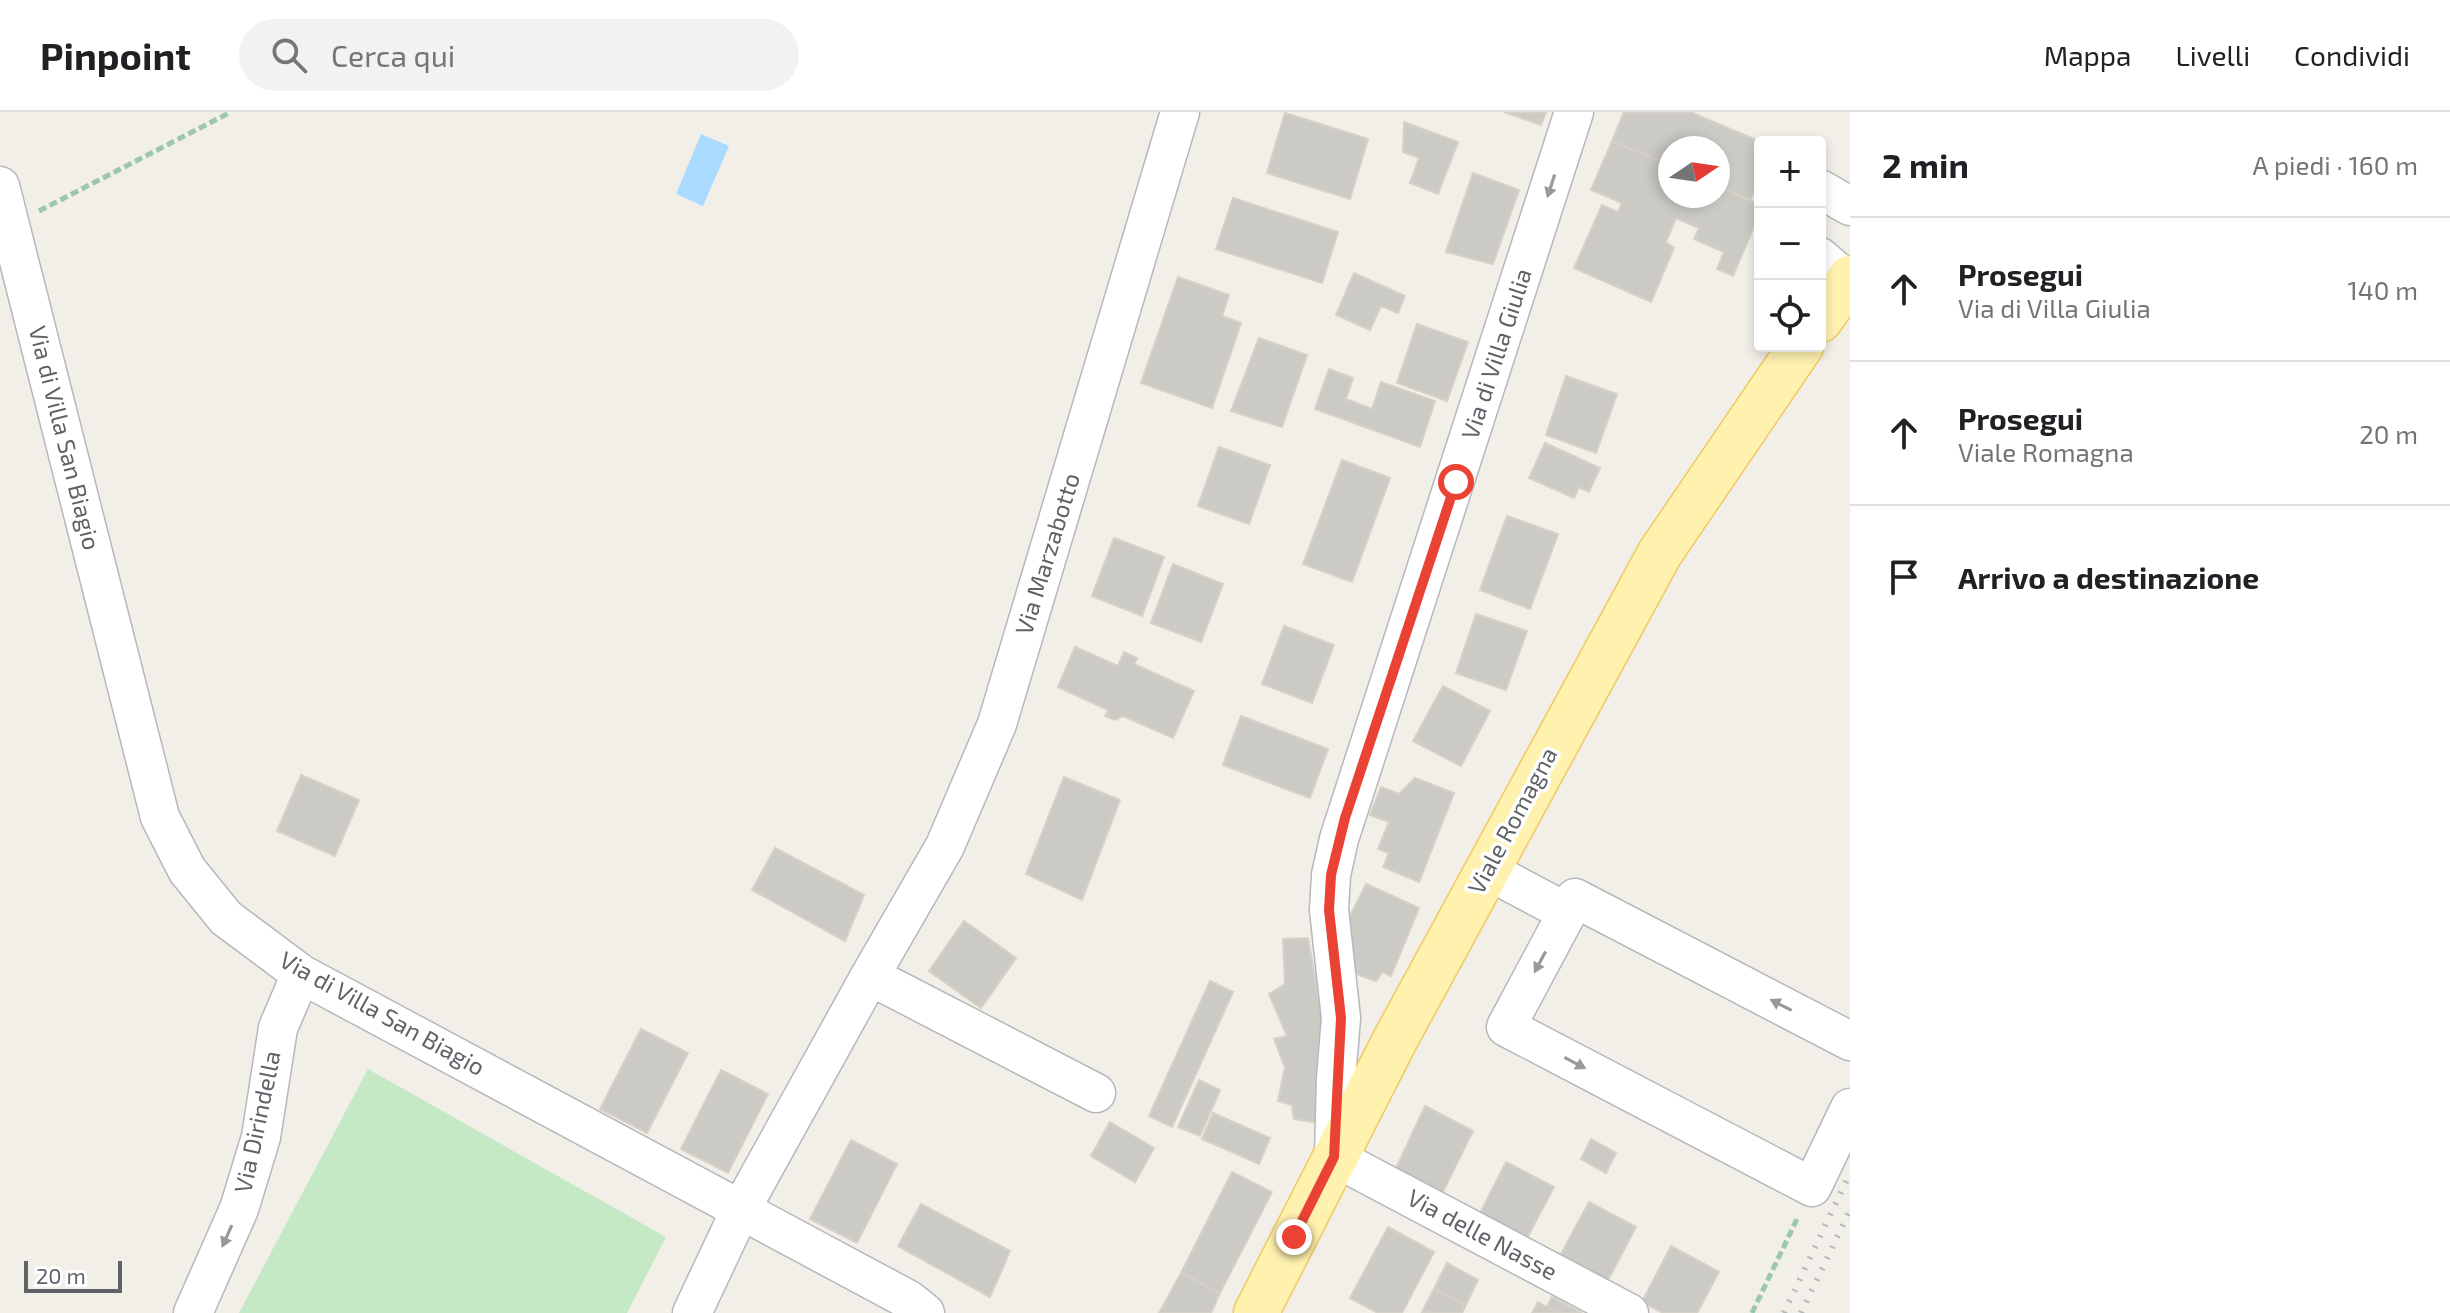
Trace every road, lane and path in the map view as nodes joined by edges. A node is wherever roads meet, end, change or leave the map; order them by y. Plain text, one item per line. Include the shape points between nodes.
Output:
1 (231, 112) edge
2 (1180, 112) edge
3 (1574, 112) edge
4 (0, 186) edge
5 (1826, 192) edge
6 (1850, 206) edge
7 (10, 226) junction
8 (1842, 275) edge
9 (1826, 308) edge
10 (1797, 352) edge
11 (1487, 870) junction
12 (1566, 912) junction
13 (301, 974) junction
14 (870, 976) junction
15 (1850, 1041) edge
16 (1096, 1093) dead end
17 (1850, 1108) edge
18 (1334, 1157) junction
19 (1812, 1187) junction
20 (741, 1209) junction
21 (1609, 1308) edge
22 (193, 1313) edge
23 (692, 1313) edge
24 (925, 1313) edge
25 (1256, 1313) edge
26 (1752, 1313) edge

1 - 7 path
2 - 14 street, Via Marzabotto via 997,724 945,846
3 -> 18 street, Via di Villa Giulia via 1339,839 1329,910 1341,1018
4 - 7 street, Via di Villa San Biagio
5 - 6 street
7 - 13 street, Via di Villa San Biagio via 160,817 187,870 226,918
8 - 9 main road
10 - 11 main road, Viale Romagna via 1660,553
11 - 12 street
11 - 18 main road, Viale Romagna
15 -> 12 street via 1575,898
12 -> 19 street via 1506,1027
13 - 20 street, Via di Villa San Biagio
13 -> 22 street, Via Dirindella via 278,1028 261,1137 239,1209
14 - 16 street
14 - 20 street, Via Marzabotto
17 - 19 street
18 - 21 street, Via delle Nasse
18 - 25 main road, Viale Romagna
19 - 26 path
20 - 23 street, Via Marzabotto
20 - 24 street, Via di Villa San Biagio

